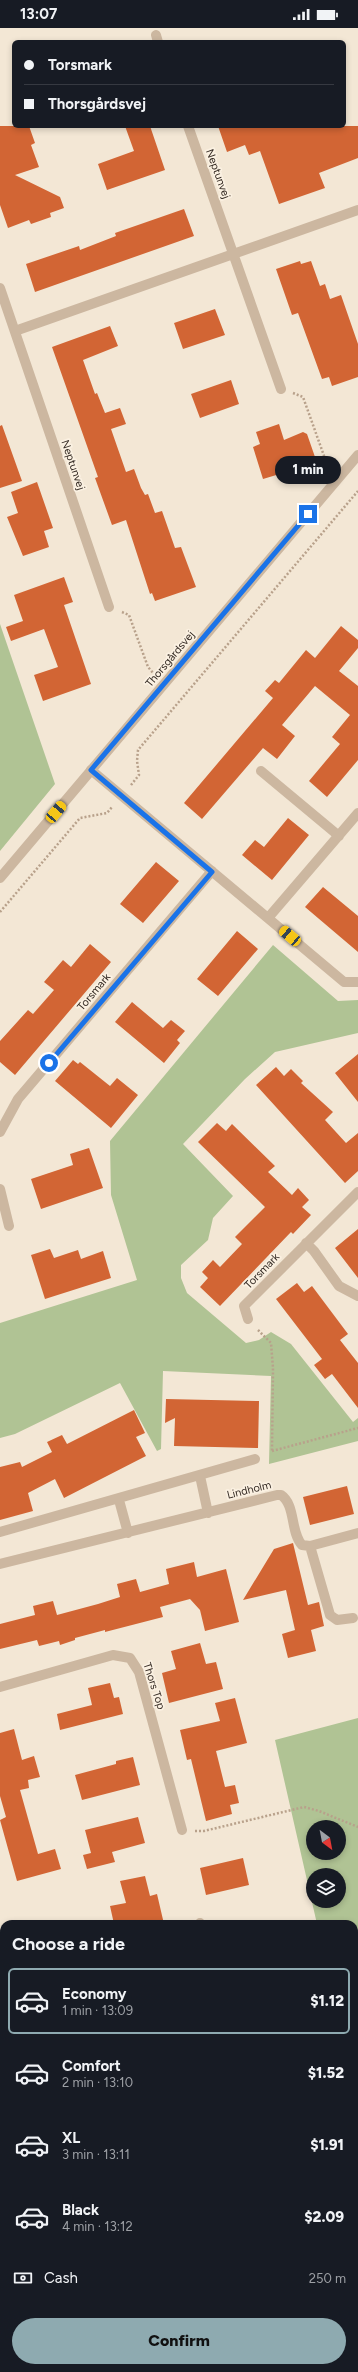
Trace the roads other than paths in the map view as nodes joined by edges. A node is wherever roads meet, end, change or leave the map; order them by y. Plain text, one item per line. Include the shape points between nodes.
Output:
1 (189, 128) edge
2 (358, 210) edge
3 (233, 254) junction
4 (0, 288) edge
5 (15, 330) junction
6 (281, 389) road end
7 (358, 455) edge
8 (109, 607) road end
9 (91, 770) junction
10 (261, 771) dead end
11 (358, 813) edge
12 (338, 836) junction
13 (212, 872) junction
14 (0, 878) edge
15 (268, 918) junction
16 (358, 982) edge
17 (0, 1132) edge
18 (0, 1189) edge
19 (358, 1192) edge
20 (9, 1226) dead end
21 (306, 1243) junction
22 (358, 1296) edge
23 (248, 1319) road end
24 (255, 1459) road end
25 (200, 1476) junction
26 (119, 1500) junction
27 (208, 1513) junction
28 (0, 1532) edge
29 (128, 1533) junction
30 (358, 1533) edge
31 (310, 1546) junction
32 (0, 1564) edge
33 (353, 1618) dead end
34 (0, 1687) edge
35 (182, 1830) road end

1 - 3 street, Neptunvej
2 - 3 street
3 - 5 street
3 - 6 street, Neptunvej
4 - 5 street, Neptunvej
5 - 8 street, Neptunvej
7 - 9 street, Thorsgårdsvej
9 - 13 street
9 - 14 street, Thorsgårdsvej
10 - 12 street
11 - 12 street
12 - 15 street
13 - 15 street
13 - 17 street, Torsmark via 18,1098
15 - 16 street via 344,982
18 - 20 street
19 - 21 street, Torsmark
21 - 22 street via 314,1250 339,1286
21 - 23 street, Torsmark via 244,1306
24 - 25 street
25 - 26 street
25 - 27 street
26 - 28 street
26 - 29 street
27 - 29 street, Lindholm
27 - 31 street, Lindholm via 281,1496 287,1503 297,1538 302,1545
29 - 32 street, Lindholm
30 - 31 street
31 - 33 street via 330,1615 337,1620
34 - 35 street, Thors Top via 113,1655 130,1658 139,1672

